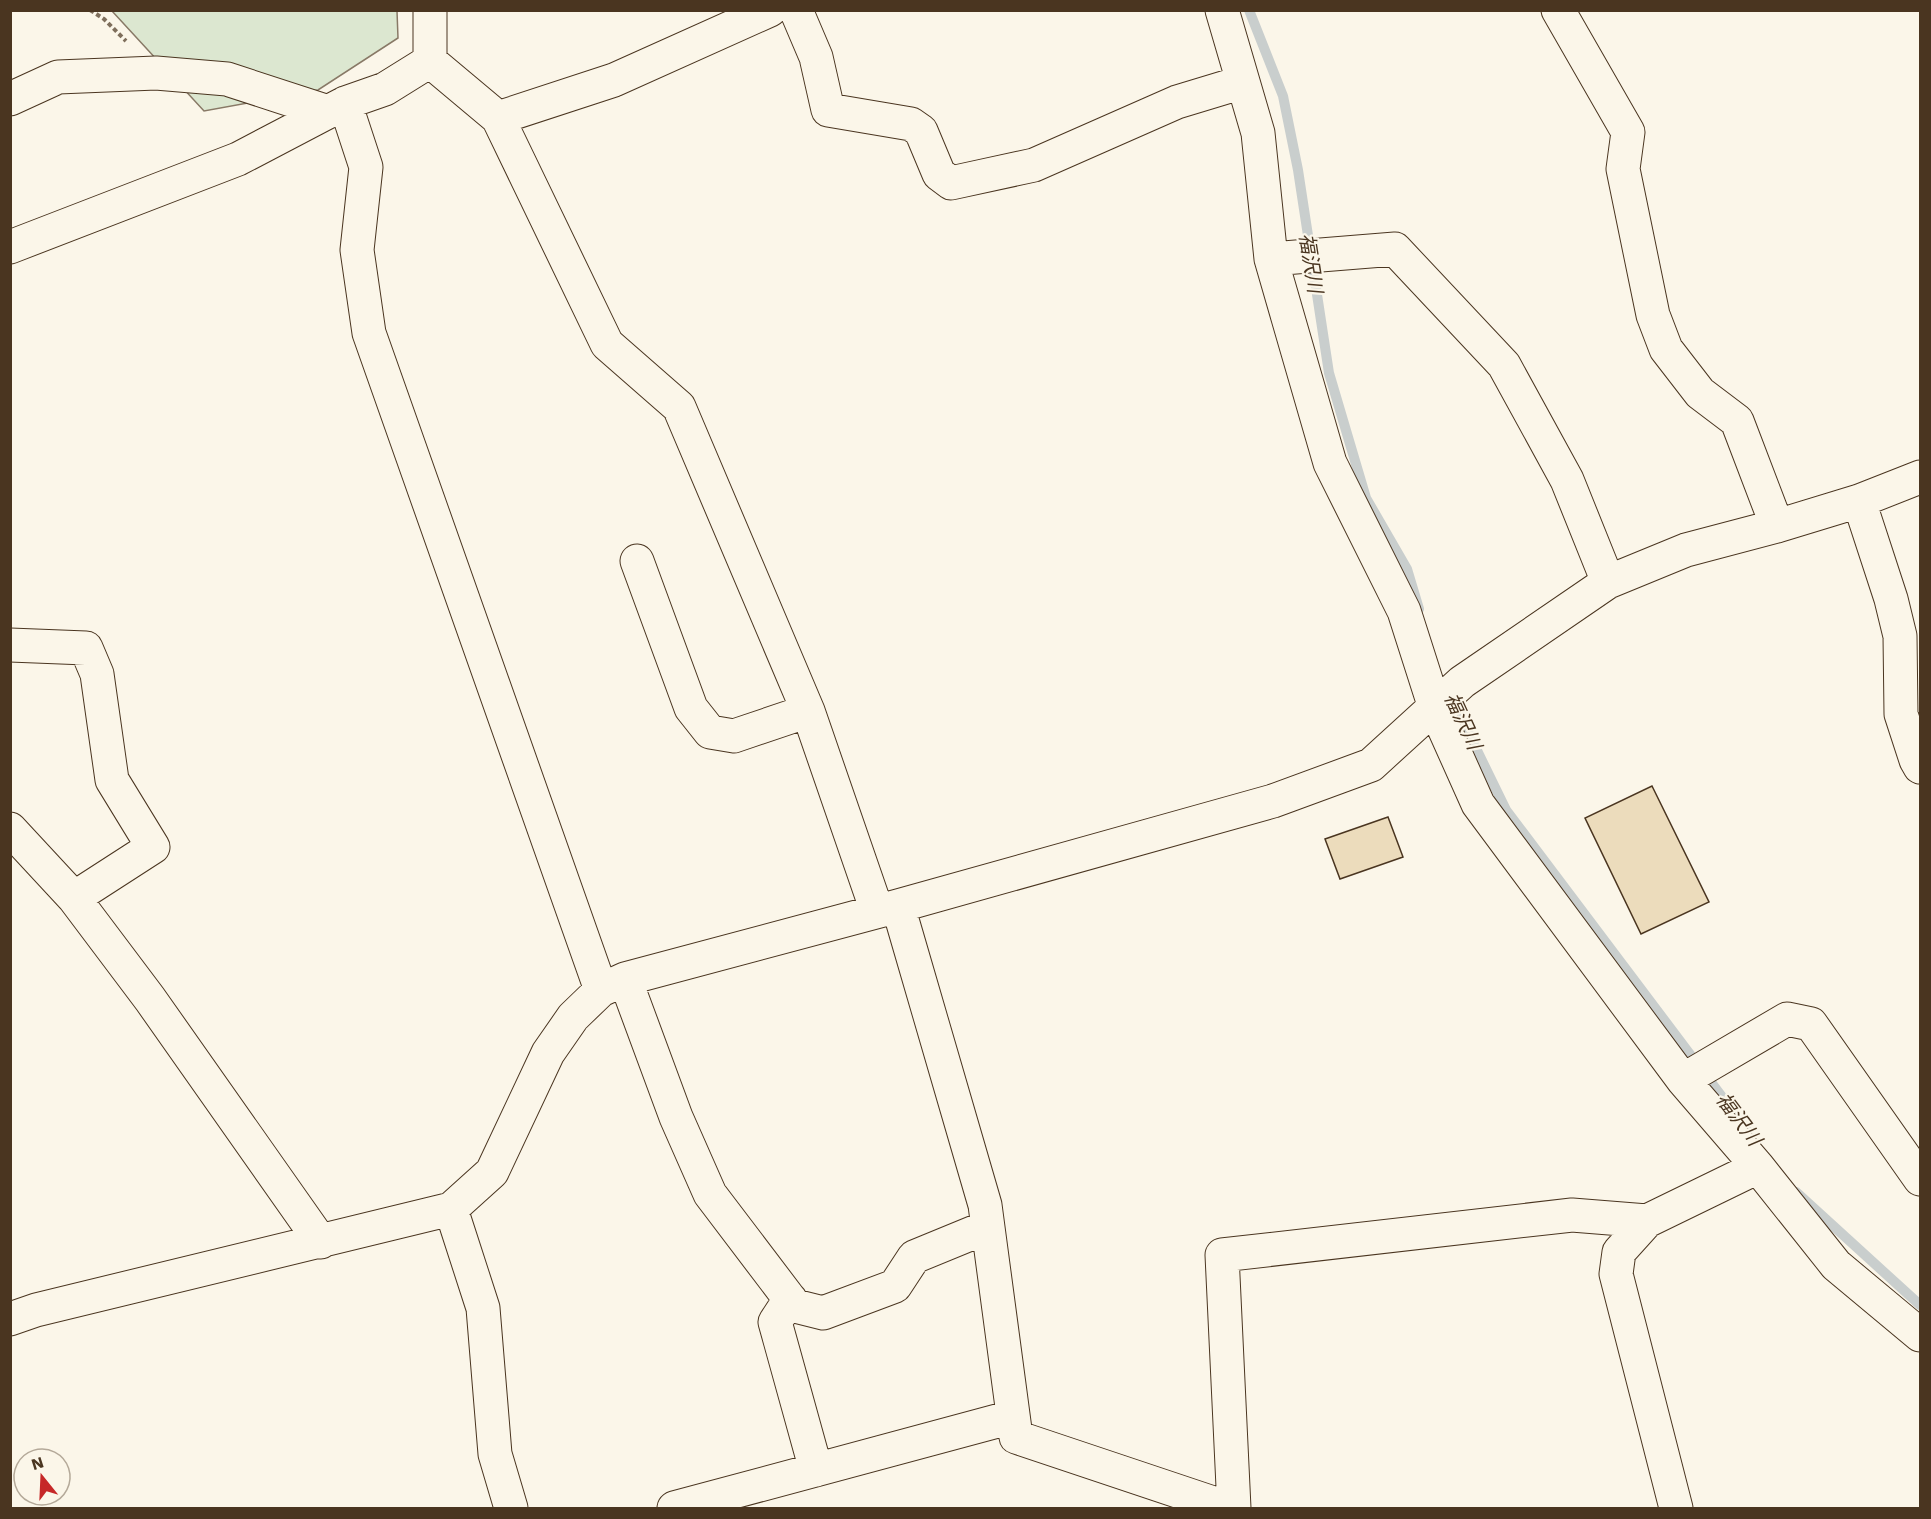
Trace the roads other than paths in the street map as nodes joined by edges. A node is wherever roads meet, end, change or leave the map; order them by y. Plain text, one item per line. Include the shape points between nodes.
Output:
1 (430, 10) edge
2 (770, 10) edge
3 (796, 10) edge
4 (1222, 10) edge
5 (1558, 10) edge
6 (430, 61) junction
7 (1243, 82) junction
8 (10, 99) edge
9 (336, 108) junction
10 (498, 117) junction
11 (10, 247) edge
12 (1271, 259) junction
13 (1920, 477) edge
14 (1859, 501) junction
15 (1777, 526) junction
16 (637, 561) dead end
17 (1608, 582) junction
18 (10, 645) edge
19 (1435, 708) junction
20 (808, 711) junction
21 (1920, 767) edge
22 (10, 829) edge
23 (74, 898) junction
24 (887, 909) junction
25 (613, 984) junction
26 (1683, 1080) junction
27 (1758, 1167) junction
28 (1920, 1179) edge
29 (451, 1209) junction
30 (1647, 1221) junction
31 (987, 1227) junction
32 (321, 1242) junction
33 (790, 1299) junction
34 (10, 1319) edge
35 (1920, 1335) edge
36 (1012, 1417) junction
37 (816, 1470) junction
38 (511, 1509) edge
39 (674, 1509) edge
40 (1228, 1509) edge
41 (1234, 1509) edge
42 (1676, 1509) edge

1 - 6 street
2 - 10 street via 614,81
3 - 7 street via 816,57 828,110 911,124 921,131 939,174 951,183 1034,165 1177,102
4 - 7 street
5 - 15 street via 1628,132 1623,169 1653,315 1666,350 1700,393 1737,421
6 - 9 street via 385,89
6 - 10 street
7 - 12 street via 1258,133
8 - 9 street via 58,78 156,73 227,79
9 - 11 street via 238,159
9 - 25 street via 366,167 357,250 369,333
10 - 20 street via 607,344 679,407
12 - 17 street via 1395,249 1504,365 1568,480
12 - 19 street via 1330,463 1404,611
13 - 14 street
14 - 15 street
14 - 21 street via 1900,636 1901,714
15 - 17 street via 1686,550
16 - 20 street via 691,708 710,732 734,736
17 - 19 street via 1462,682
18 - 23 street via 86,648 97,674 112,780 153,847
19 - 24 street via 1371,765 1273,801
19 - 26 street via 1478,804
20 - 24 street
22 - 23 street
23 - 32 street
24 - 25 street
24 - 31 street via 985,1205
25 - 29 street via 573,1017 548,1053 492,1173
25 - 33 street via 710,1194
26 - 27 street
26 - 28 street via 1786,1019 1810,1024
27 - 30 street
27 - 35 street via 1836,1265
29 - 32 street
29 - 38 street via 483,1308 495,1454
30 - 41 street via 1572,1215 1222,1255
30 - 42 street via 1619,1252 1616,1274
31 - 33 street via 914,1257 895,1286 823,1313 795,1306
31 - 36 street
32 - 34 street
33 - 37 street via 775,1322
36 - 37 street
36 - 40 street via 1016,1437
37 - 39 street

